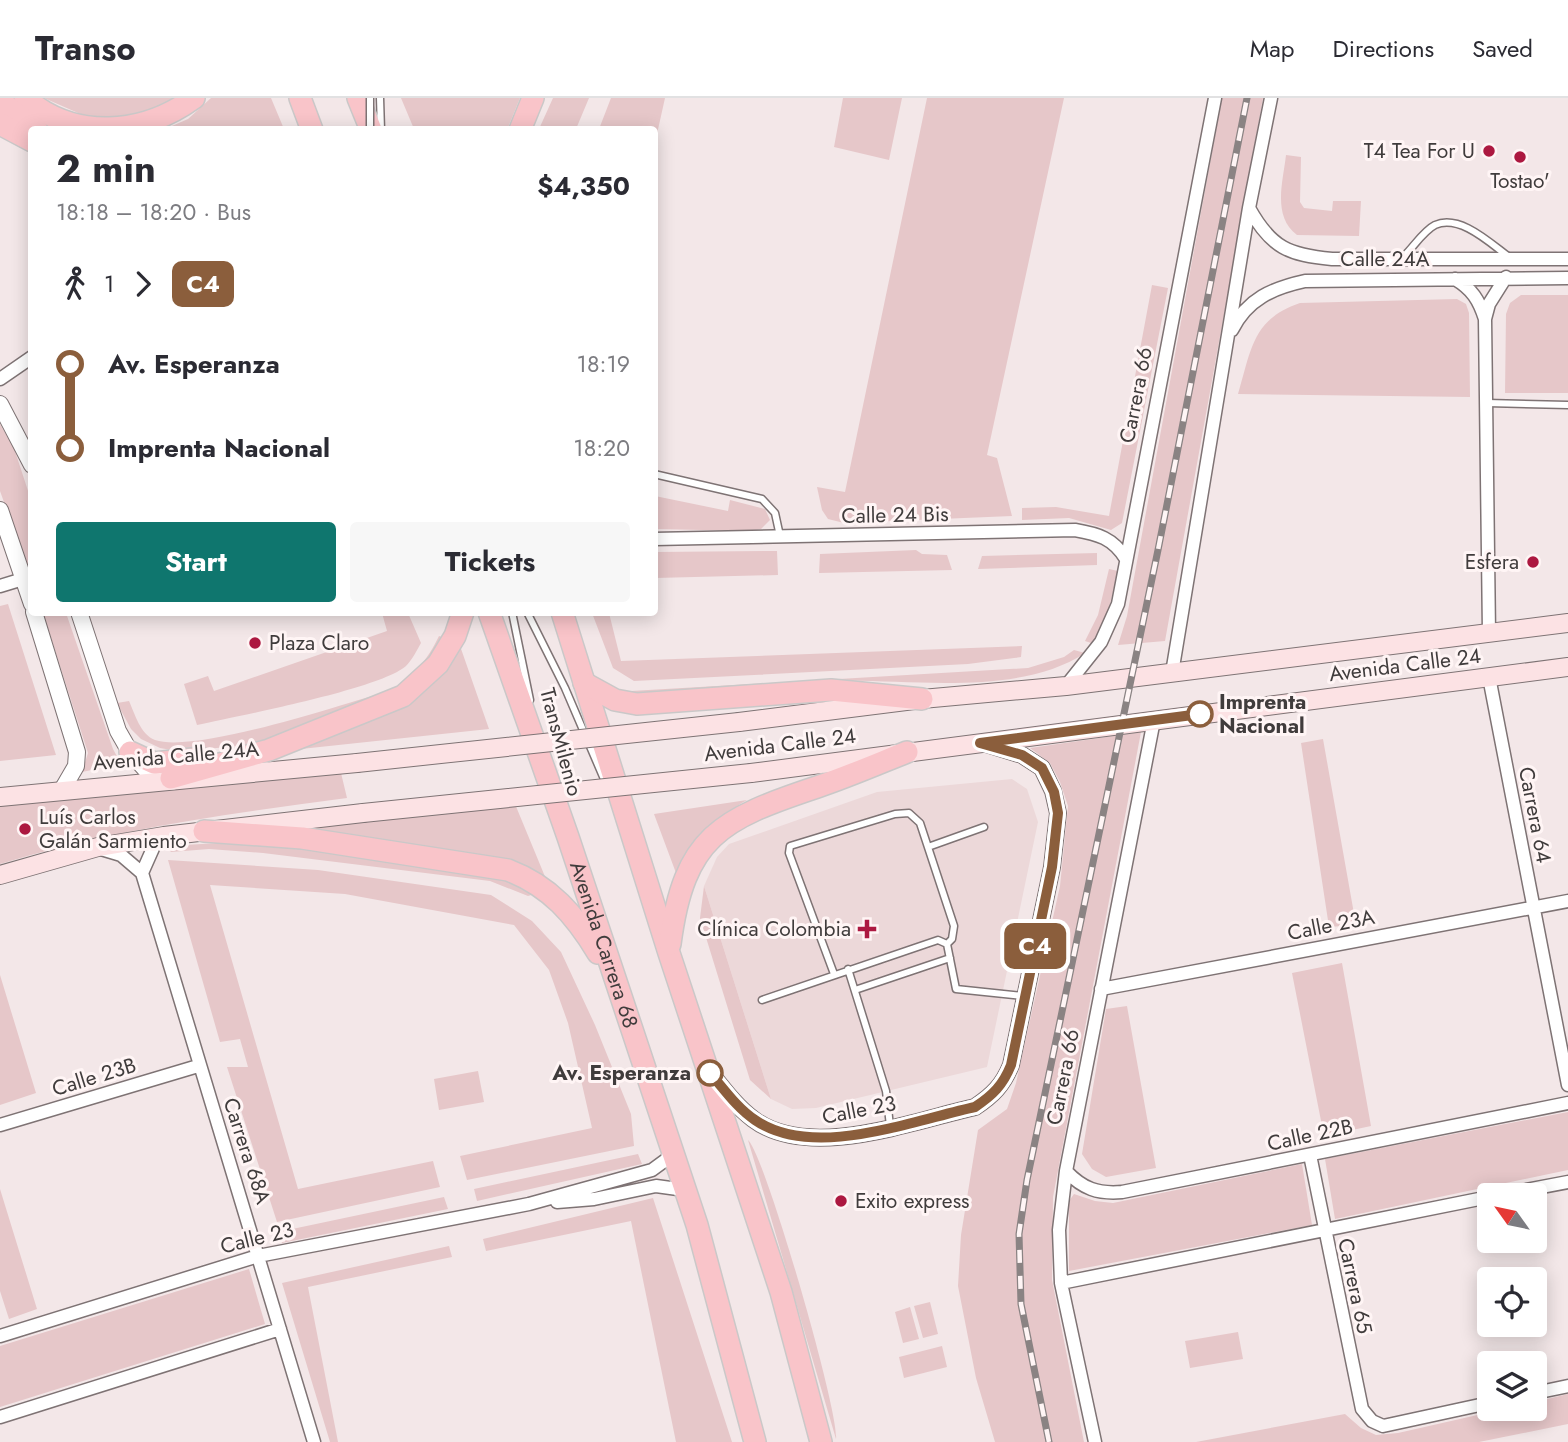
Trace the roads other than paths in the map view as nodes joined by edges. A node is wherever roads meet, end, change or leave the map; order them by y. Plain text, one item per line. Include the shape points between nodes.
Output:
1 (24, 98) edge
2 (194, 98) edge
3 (300, 98) edge
4 (358, 98) edge
5 (370, 98) edge
6 (380, 98) edge
7 (533, 98) edge
8 (1215, 98) edge
9 (1271, 98) edge
10 (0, 101) edge
11 (0, 124) edge
12 (32, 126) edge
13 (94, 126) edge
14 (129, 126) edge
15 (310, 126) edge
16 (369, 126) edge
17 (371, 126) edge
18 (381, 126) edge
19 (522, 126) edge
20 (28, 139) edge
21 (1249, 208) junction
22 (1510, 258) junction
23 (1402, 259) junction
24 (1568, 259) edge
25 (1506, 277) junction
26 (1453, 278) junction
27 (1568, 278) edge
28 (1485, 319) junction
29 (1227, 339) junction
30 (28, 360) edge
31 (0, 379) edge
32 (1485, 402) junction
33 (0, 404) edge
34 (1568, 405) edge
35 (28, 458) edge
36 (658, 475) edge
37 (0, 510) edge
38 (780, 536) junction
39 (658, 539) edge
40 (1126, 559) junction
41 (23, 579) junction
42 (0, 586) edge
43 (28, 593) edge
44 (35, 616) edge
45 (80, 616) edge
46 (462, 616) edge
47 (490, 616) edge
48 (513, 616) edge
49 (529, 616) edge
50 (563, 616) edge
51 (1568, 623) edge
52 (1489, 633) junction
53 (1568, 667) edge
54 (1172, 673) junction
55 (1489, 677) junction
56 (584, 683) junction
57 (1066, 686) junction
58 (922, 699) junction
59 (1154, 720) junction
60 (980, 743) junction
61 (269, 750) junction
62 (130, 752) junction
63 (907, 752) junction
64 (357, 763) joint
65 (163, 779) junction
66 (62, 790) junction
67 (0, 797) edge
68 (984, 827) dead end
69 (204, 831) junction
70 (164, 836) junction
71 (928, 847) junction
72 (95, 848) junction
73 (639, 857) junction
74 (142, 873) junction
75 (0, 875) edge
76 (582, 879) junction
77 (1568, 901) edge
78 (1534, 908) junction
79 (947, 944) junction
80 (669, 953) junction
81 (950, 958) junction
82 (848, 969) junction
83 (834, 974) junction
84 (616, 982) junction
85 (1101, 989) junction
86 (855, 990) junction
87 (1025, 996) junction
88 (762, 1000) dead end
89 (198, 1066) junction
90 (710, 1073) junction
91 (1568, 1085) edge
92 (1568, 1103) edge
93 (0, 1125) edge
94 (890, 1126) junction
95 (671, 1149) junction
96 (1310, 1156) junction
97 (1066, 1171) junction
98 (1568, 1182) edge
99 (1547, 1186) edge
100 (685, 1190) junction
101 (1477, 1199) edge
102 (529, 1204) junction
103 (1323, 1230) junction
104 (258, 1256) junction
105 (1061, 1283) junction
106 (280, 1329) junction
107 (0, 1336) edge
108 (1568, 1386) edge
109 (1547, 1390) edge
110 (1477, 1406) edge
111 (0, 1417) edge
112 (314, 1442) edge
113 (755, 1442) edge
114 (821, 1442) edge
115 (1095, 1442) edge

1 - 13 main road via 69,123
2 - 14 main road via 163,117
3 - 15 main road
4 - 16 main road
5 - 17 lane, bridge
6 - 18 lane
7 - 19 main road
8 - 40 street, Carrera 66
9 - 21 street
10 - 12 main road
11 - 20 main road
21 - 23 street, Calle 24A via 1284,250 1303,256
21 - 29 street
22 - 23 street, Calle 24A
22 - 23 lane via 1451,223 1430,228
22 - 24 street, Calle 24A
25 - 26 street, Calle 24A
25 - 27 street, Calle 24A
25 - 28 street
26 - 28 street via 1479,302
26 - 29 street, Calle 24A via 1333,278 1291,284 1250,304
28 - 32 street
29 - 54 street
30 - 31 street
32 - 34 lane
32 - 52 street
33 - 35 street
36 - 38 lane via 762,499 775,513
37 - 41 street
38 - 39 street, Calle 24 Bis
38 - 40 street, Calle 24 Bis via 1075,530 1110,540
40 - 57 street, Carrera 66 via 1110,624
41 - 42 street
41 - 43 street
44 - 66 street via 77,752 76,766
45 - 62 street via 118,731
46 - 61 main road via 438,664 402,696
47 - 76 main road, Avenida Carrera 68
48 - 76 lane, TransMilenio via 538,728
49 - 73 lane, TransMilenio
50 - 56 main road
51 - 52 main road, Avenida Calle 24
52 - 54 main road, Avenida Calle 24
53 - 55 main road, Avenida Calle 24
54 - 57 main road, Avenida Calle 24
55 - 59 main road, Avenida Calle 24
55 - 78 street, Carrera 64
56 - 58 main road via 615,700 637,704 831,690
56 - 73 main road
57 - 58 main road, Avenida Calle 24
58 - 64 main road, Avenida Calle 24, bridge
59 - 60 main road, Avenida Calle 24
59 - 85 street, Carrera 66
60 - 63 main road, Avenida Calle 24
60 - 87 street via 1022,755 1042,768 1058,813 1052,867
61 - 62 main road via 163,763
61 - 65 main road
62 - 65 street
63 - 69 main road, Avenida Calle 24, bridge
63 - 80 main road via 752,809 721,827 682,881
64 - 65 main road, Avenida Calle 24A
65 - 66 main road, Avenida Calle 24A
66 - 67 main road, Avenida Calle 24A
68 - 71 lane
69 - 70 main road, Avenida Calle 24
69 - 84 main road via 302,838 508,870 532,880 564,905
70 - 72 main road, Avenida Calle 24
70 - 74 street
71 - 79 lane via 954,926
71 - 83 lane via 920,823 909,813 790,846
72 - 74 street via 121,855
72 - 75 main road, Avenida Calle 24
73 - 80 main road
74 - 89 street, Carrera 68A
76 - 84 main road, Avenida Carrera 68
77 - 78 street, Calle 23A
78 - 85 street, Calle 23A
78 - 91 street, Carrera 64
79 - 81 lane
79 - 82 lane via 938,940
80 - 90 main road
81 - 86 lane
81 - 87 lane via 956,989
82 - 83 lane
82 - 86 lane
83 - 88 lane
84 - 95 main road, Avenida Carrera 68
85 - 97 street, Carrera 66
86 - 94 lane via 886,1091
87 - 94 street, Calle 23 via 1011,1065 994,1095 975,1107
89 - 93 street, Calle 23B
89 - 104 street, Carrera 68A
90 - 94 street, Calle 23 via 754,1119 793,1137 838,1138
90 - 114 main road via 781,1292
92 - 96 street, Calle 22B
95 - 100 main road, Avenida Carrera 68
95 - 102 street, Calle 23 via 667,1159 652,1170
96 - 97 street, Calle 22B via 1105,1193 1086,1188
96 - 103 street, Carrera 65
97 - 105 street, Carrera 66 via 1059,1230
98 - 99 street
100 - 102 street, Calle 23 via 656,1186 594,1199
100 - 113 main road, Avenida Carrera 68
101 - 103 street
102 - 104 street, Calle 23
103 - 105 street
103 - 110 street, Carrera 65 via 1362,1409 1372,1421 1382,1426
104 - 106 street, Carrera 68A
104 - 107 street, Calle 23
105 - 115 street, Carrera 66
106 - 111 street
106 - 112 street, Carrera 68A
108 - 109 street

